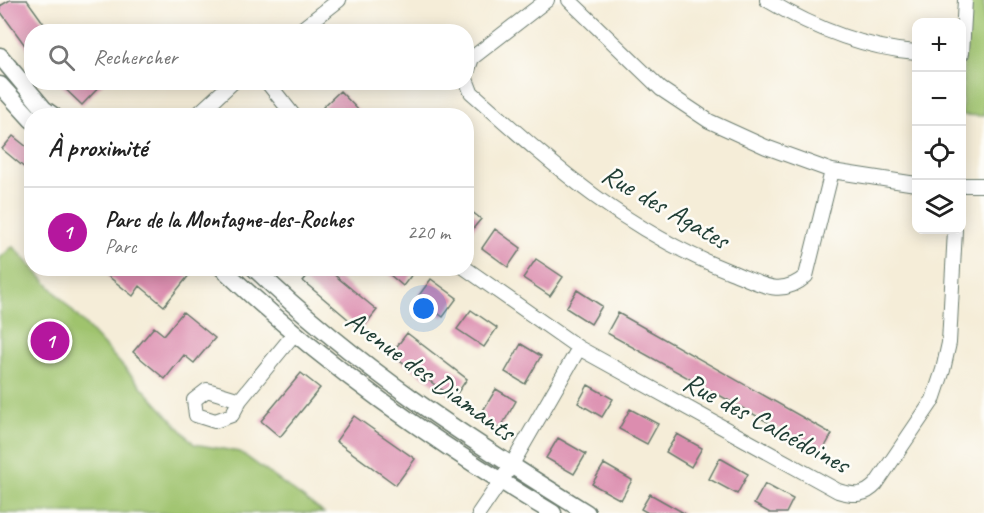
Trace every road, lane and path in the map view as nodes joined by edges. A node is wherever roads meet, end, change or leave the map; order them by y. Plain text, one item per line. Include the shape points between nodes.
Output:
1 (339, 0) edge
2 (547, 0) edge
3 (569, 0) edge
4 (767, 0) edge
5 (965, 0) edge
6 (964, 18) edge
7 (308, 24) edge
8 (912, 51) edge
9 (0, 56) edge
10 (474, 56) edge
11 (0, 85) edge
12 (24, 85) edge
13 (28, 90) edge
14 (224, 90) edge
15 (273, 90) edge
16 (470, 90) edge
17 (43, 108) edge
18 (205, 108) edge
19 (288, 108) edge
20 (24, 111) edge
21 (832, 171) junction
22 (912, 182) edge
23 (966, 185) edge
24 (984, 185) edge
25 (955, 234) edge
26 (474, 274) edge
27 (231, 276) edge
28 (263, 276) edge
29 (294, 334) junction
30 (579, 348) junction
31 (240, 400) dead end
32 (511, 466) junction
33 (501, 482) junction
34 (479, 513) edge
35 (553, 513) edge
36 (587, 513) edge

1 - 7 street
2 - 10 street, Rue des Agates
3 - 21 street via 662,89 708,121
4 - 8 street via 794,16 848,38
5 - 6 street
9 - 12 street
11 - 20 street
13 - 17 street
14 - 18 street
15 - 19 street
16 - 21 street, Rue des Agates via 566,176 615,213 692,257 771,288 785,289 806,276
21 - 22 street
23 - 24 street
25 - 30 street, Rue des Calcédoines via 949,343 933,400 876,484 860,495 838,491
26 - 30 street, Rue des Calcédoines
27 - 29 street, Avenue des Diamants
28 - 32 street, Avenue des Diamants via 376,374
29 - 31 street
29 - 33 street, Avenue des Diamants via 365,391
30 - 32 street
32 - 33 street
32 - 36 street, Avenue des Diamants
33 - 34 street
33 - 35 street, Avenue des Diamants

